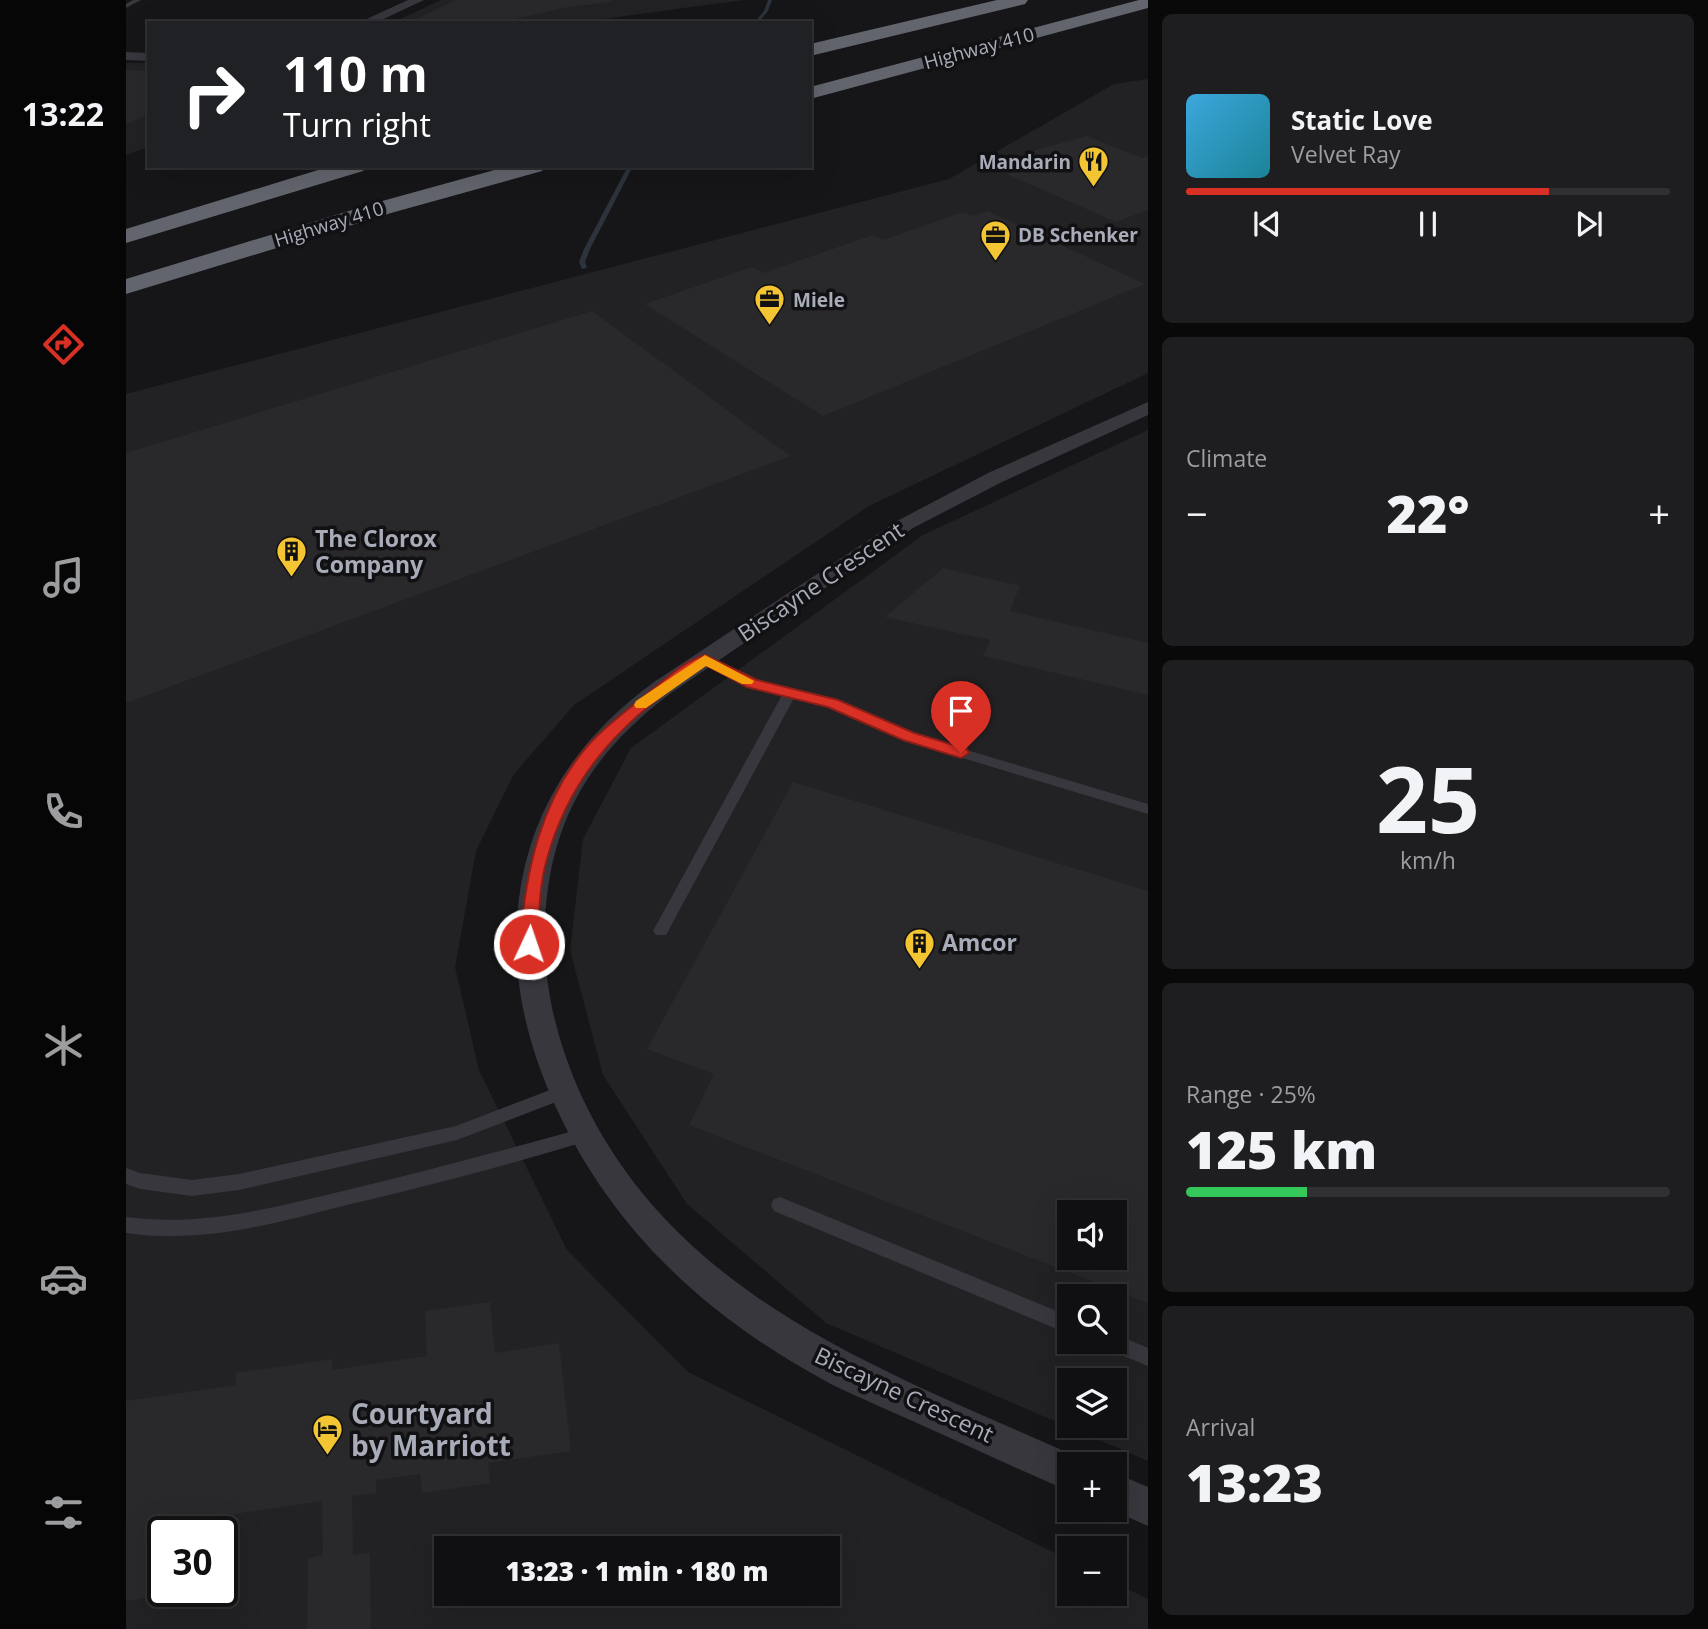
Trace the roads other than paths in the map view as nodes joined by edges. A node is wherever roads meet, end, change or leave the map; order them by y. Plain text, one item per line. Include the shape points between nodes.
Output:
1 (138, 0) edge
2 (418, 0) edge
3 (981, 0) edge
4 (1019, 0) edge
5 (1148, 4) edge
6 (126, 6) edge
7 (368, 21) edge
8 (843, 42) junction
9 (812, 50) edge
10 (126, 56) edge
11 (147, 57) edge
12 (812, 92) edge
13 (348, 168) edge
14 (527, 168) edge
15 (383, 208) junction
16 (126, 236) edge
17 (126, 287) edge
18 (126, 304) edge
19 (1148, 408) edge
20 (705, 659) junction
21 (790, 693) junction
22 (1148, 809) edge
23 (661, 931) dead end
24 (563, 1092) junction
25 (584, 1135) junction
26 (126, 1176) edge
27 (780, 1205) dead end
28 (126, 1225) edge
29 (1057, 1320) edge
30 (1127, 1348) edge
31 (1148, 1357) edge
32 (1057, 1467) edge
33 (1127, 1497) edge
34 (1148, 1507) edge

1 - 6 lane
2 - 7 street
3 - 8 highway via 867,30
4 - 8 highway, Highway 410
5 - 12 highway, Highway 410
8 - 9 highway, Highway 410
10 - 11 street
13 - 16 highway
14 - 15 highway, Highway 410
15 - 17 highway, Highway 410
15 - 18 highway via 347,228
19 - 20 street, Biscayne Crescent via 910,522
20 - 21 lane via 752,684
20 - 24 street, Biscayne Crescent via 641,704 596,746 566,789 539,859 531,897 532,990
21 - 22 lane via 833,703 908,737
21 - 23 lane
24 - 25 street, Biscayne Crescent
24 - 26 lane via 457,1133 239,1182 192,1188
25 - 28 lane via 471,1168 240,1223 159,1230
25 - 32 street, Biscayne Crescent via 623,1193 666,1244 751,1313 835,1367
27 - 29 lane
30 - 31 lane
33 - 34 street

